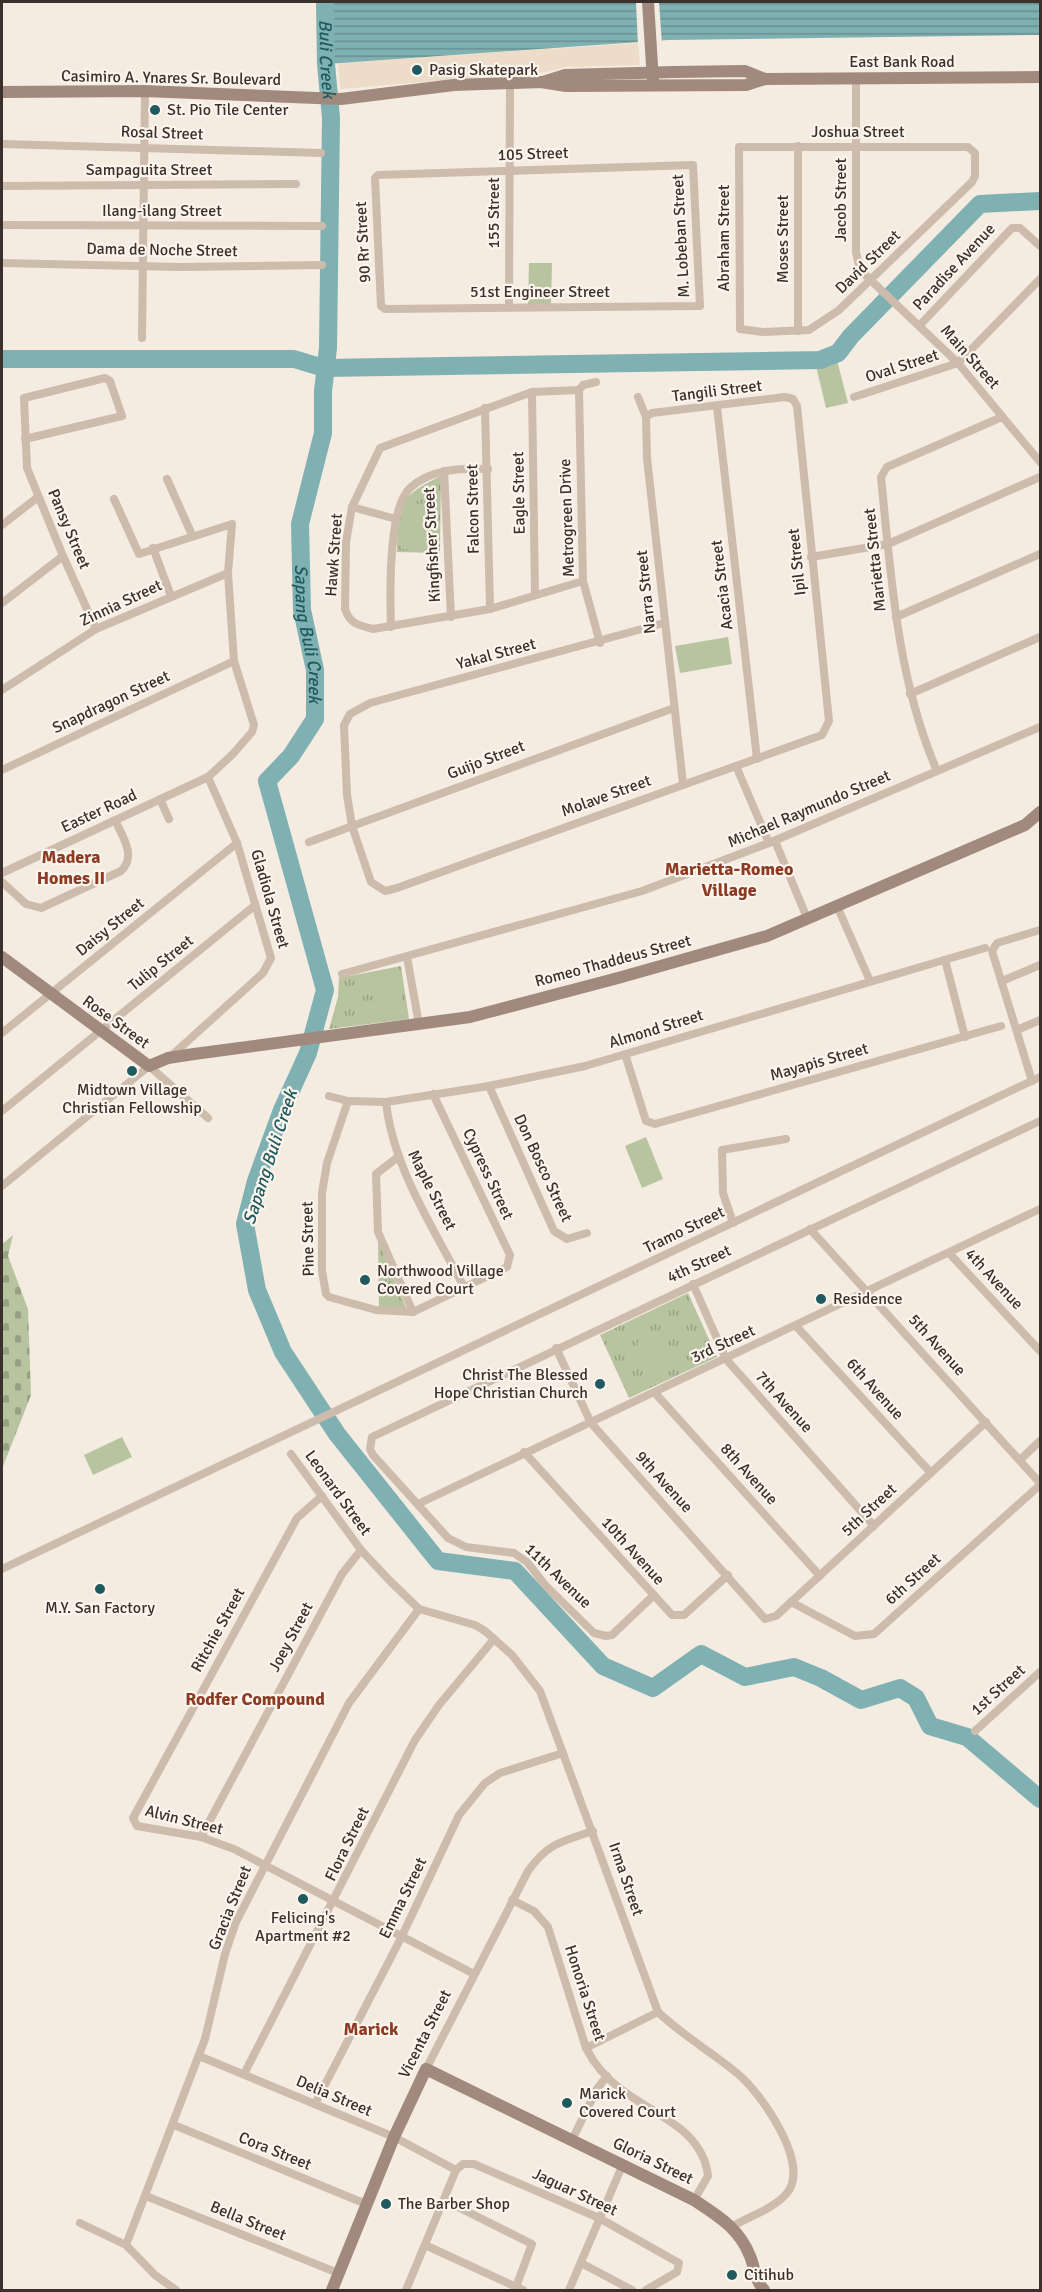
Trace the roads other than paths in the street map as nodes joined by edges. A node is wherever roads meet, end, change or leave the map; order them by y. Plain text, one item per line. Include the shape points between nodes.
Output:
1 (648, 2) edge
2 (1041, 77) edge
3 (653, 79) junction
4 (856, 79) junction
5 (510, 83) junction
6 (145, 91) junction
7 (2, 92) edge
8 (341, 99) joint
9 (2, 144) edge
10 (798, 146) junction
11 (144, 147) junction
12 (739, 147) joint
13 (856, 147) junction
14 (321, 153) dead end
15 (975, 153) joint
16 (693, 165) joint
17 (509, 170) junction
18 (375, 177) joint
19 (296, 184) dead end
20 (143, 185) junction
21 (2, 186) edge
22 (2, 225) edge
23 (143, 226) junction
24 (322, 226) dead end
25 (1041, 246) edge
26 (2, 263) edge
27 (322, 265) dead end
28 (142, 266) junction
29 (1041, 279) edge
30 (870, 280) junction
31 (381, 306) joint
32 (700, 306) joint
33 (509, 307) junction
34 (920, 325) junction
35 (740, 329) joint
36 (798, 331) junction
37 (142, 338) dead end
38 (958, 363) junction
39 (596, 382) dead end
40 (579, 390) junction
41 (532, 392) junction
42 (638, 397) dead end
43 (854, 397) dead end
44 (793, 399) joint
45 (717, 407) junction
46 (485, 408) junction
47 (646, 417) junction
48 (1002, 417) junction
49 (25, 439) junction
50 (1041, 462) edge
51 (488, 469) junction
52 (444, 471) junction
53 (1041, 477) edge
54 (167, 478) dead end
55 (38, 497) junction
56 (114, 499) dead end
57 (352, 507) junction
58 (396, 519) junction
59 (2, 525) edge
60 (192, 535) junction
61 (888, 544) junction
62 (153, 548) junction
63 (1041, 554) edge
64 (63, 555) junction
65 (811, 557) junction
66 (228, 573) junction
67 (583, 581) junction
68 (535, 594) junction
69 (171, 596) junction
70 (2, 603) edge
71 (490, 609) junction
72 (451, 617) junction
73 (896, 617) junction
74 (664, 623) junction
75 (391, 627) junction
76 (96, 629) junction
77 (1041, 637) edge
78 (600, 643) junction
79 (234, 661) junction
80 (2, 690) edge
81 (910, 694) junction
82 (674, 708) junction
83 (829, 721) joint
84 (1041, 727) edge
85 (757, 759) junction
86 (736, 766) junction
87 (2, 770) edge
88 (937, 771) junction
89 (208, 777) junction
90 (682, 784) junction
91 (160, 799) junction
92 (1041, 812) edge
93 (169, 819) dead end
94 (115, 820) junction
95 (352, 826) junction
96 (309, 842) dead end
97 (772, 842) junction
98 (237, 843) junction
99 (2, 873) edge
100 (2, 882) edge
101 (254, 906) junction
102 (837, 906) junction
103 (807, 918) junction
104 (1041, 930) edge
105 (985, 948) dead end
106 (2, 957) edge
107 (407, 957) junction
108 (945, 960) junction
109 (1041, 965) edge
110 (342, 974) dead end
111 (870, 981) junction
112 (1002, 981) junction
113 (51, 994) junction
114 (1041, 1020) edge
115 (419, 1024) junction
116 (1001, 1026) dead end
117 (1017, 1030) junction
118 (101, 1032) junction
119 (2, 1033) edge
120 (964, 1037) junction
121 (625, 1054) junction
122 (168, 1058) junction
123 (149, 1066) junction
124 (1041, 1077) edge
125 (1032, 1081) junction
126 (489, 1086) junction
127 (433, 1094) junction
128 (329, 1096) dead end
129 (348, 1101) junction
130 (386, 1102) junction
131 (2, 1112) edge
132 (208, 1118) dead end
133 (1041, 1121) edge
134 (786, 1139) dead end
135 (398, 1157) junction
136 (2, 1186) edge
137 (1039, 1212) edge
138 (733, 1223) junction
139 (810, 1228) junction
140 (587, 1233) dead end
141 (949, 1253) junction
142 (507, 1267) joint
143 (693, 1284) junction
144 (464, 1287) junction
145 (868, 1291) junction
146 (413, 1312) junction
147 (796, 1326) junction
148 (556, 1348) junction
149 (1041, 1351) edge
150 (726, 1359) junction
151 (655, 1393) junction
152 (986, 1422) junction
153 (591, 1423) junction
154 (372, 1437) joint
155 (1041, 1441) edge
156 (524, 1452) junction
157 (291, 1454) dead end
158 (1020, 1460) junction
159 (931, 1473) junction
160 (1041, 1484) edge
161 (322, 1496) junction
162 (418, 1504) junction
163 (874, 1526) junction
164 (361, 1550) junction
165 (2, 1569) edge
166 (728, 1575) junction
167 (820, 1576) junction
168 (653, 1596) junction
169 (791, 1602) junction
170 (419, 1609) junction
171 (771, 1620) joint
172 (494, 1638) junction
173 (1041, 1672) edge
174 (975, 1731) dead end
175 (563, 1753) junction
176 (132, 1818) joint
177 (593, 1831) junction
178 (201, 1837) junction
179 (263, 1866) junction
180 (513, 1900) junction
181 (335, 1902) junction
182 (401, 1938) junction
183 (474, 1974) junction
184 (658, 2012) junction
185 (586, 2048) junction
186 (199, 2056) junction
187 (426, 2069) junction
188 (244, 2074) junction
189 (607, 2076) junction
190 (315, 2104) junction
191 (174, 2126) junction
192 (394, 2138) junction
193 (572, 2140) junction
194 (622, 2164) junction
195 (456, 2170) junction
196 (146, 2196) junction
197 (444, 2200) junction
198 (694, 2200) junction
199 (366, 2204) junction
200 (599, 2218) junction
201 (80, 2223) dead end
202 (733, 2226) junction
203 (126, 2245) junction
204 (425, 2246) junction
205 (581, 2263) junction
206 (338, 2273) junction
207 (519, 2289) edge
208 (176, 2290) edge
209 (332, 2290) edge
210 (407, 2290) edge
211 (569, 2290) edge
212 (632, 2290) edge
213 (646, 2290) edge
214 (764, 2290) edge

1 - 3 street
2 - 4 street, East Bank Road
3 - 4 street, East Bank Road via 746,84 765,79
3 - 5 street, East Bank Road via 566,87 541,82
4 - 13 street, Jacob Street
5 - 8 street, East Bank Road via 454,85
5 - 17 street, 155 Street
6 - 7 street, Casimiro A. Ynares Sr. Boulevard
6 - 8 street, Casimiro A. Ynares Sr. Boulevard
6 - 11 street
9 - 11 street, Rosal Street
10 - 12 street, Joshua Street
10 - 13 street, Joshua Street
10 - 36 street, Moses Street
11 - 14 street, Rosal Street
11 - 20 street
12 - 35 street, Abraham Street
13 - 15 street, Joshua Street via 968,147
13 - 30 street, Jacob Street via 856,252 860,270
15 - 30 street, David Street via 972,182
16 - 17 street, 105 Street
16 - 32 street, M. Lobeban Street
17 - 18 street, 105 Street
17 - 33 street, 155 Street
18 - 31 street, 90 Rr Street
19 - 20 street, Sampaguita Street
20 - 21 street, Sampaguita Street
20 - 23 street
22 - 23 street, Ilang-ilang Street
23 - 24 street, Ilang-ilang Street
23 - 28 street
25 - 34 street, Paradise Avenue via 1020,228 1010,230
26 - 28 street, Dama de Noche Street
27 - 28 street, Dama de Noche Street
28 - 37 street
29 - 38 street
30 - 34 street, Main Street
30 - 36 street, David Street via 839,310 809,330
31 - 33 street, 51st Engineer Street
32 - 33 street, 51st Engineer Street
34 - 38 street, Main Street
35 - 36 street, David Street
38 - 43 street, Oval Street
38 - 48 street, Main Street
39 - 40 street, Hawk Street
40 - 41 street, Hawk Street
40 - 67 street, Metrogreen Drive
41 - 46 street, Hawk Street
41 - 68 street, Eagle Street
42 - 47 street, Narra Street
44 - 45 street, Tangili Street
44 - 65 street, Ipil Street via 797,406
45 - 47 street, Tangili Street via 652,413
45 - 85 street, Acacia Street
46 - 51 street, Falcon Street
46 - 57 street, Hawk Street via 380,448
47 - 74 street, Narra Street
48 - 50 street, Main Street
48 - 61 street, Marietta Street via 882,471
49 - 49 street, Pansy Street via 122,416 110,381 105,378 24,398
49 - 55 street, Pansy Street via 27,468
51 - 52 street
51 - 71 street, Falcon Street
52 - 58 street via 410,487 400,500
52 - 72 street, Kingfisher Street
53 - 61 street
54 - 60 street
55 - 59 street
55 - 64 street, Pansy Street
56 - 62 street via 138,554
57 - 58 street
57 - 75 street, Hawk Street via 346,542 345,609 355,625
58 - 75 street
60 - 62 street
60 - 66 street via 230,522
61 - 65 street
61 - 73 street, Marietta Street
62 - 69 street
63 - 73 street
64 - 70 street
64 - 76 street, Pansy Street
65 - 83 street, Ipil Street
66 - 69 street, Zinnia Street
66 - 79 street
67 - 68 street, Hawk Street
67 - 78 street, Metrogreen Drive
68 - 71 street, Hawk Street
69 - 76 street, Zinnia Street
71 - 72 street, Hawk Street
72 - 75 street, Hawk Street
73 - 81 street, Marietta Street
74 - 78 street, Yakal Street
74 - 82 street, Narra Street
76 - 80 street, Zinnia Street
77 - 81 street
78 - 95 street, Yakal Street via 370,703 350,714 344,725
79 - 87 street, Snapdragon Street
79 - 89 street via 254,725 249,736
81 - 88 street, Marietta Street via 919,730
82 - 90 street, Narra Street
82 - 95 street, Guijo Street
83 - 85 street, Molave Street via 822,735
84 - 88 street, Michael Raymundo Street
85 - 86 street, Molave Street
86 - 90 street, Molave Street
86 - 97 street
88 - 97 street, Michael Raymundo Street
89 - 91 street, Easter Road
89 - 98 street, Gladiola Street
90 - 95 street, Molave Street via 385,891 371,882
91 - 93 street
91 - 94 street, Easter Road
92 - 102 street, Romeo Thaddeus Street via 1025,825
94 - 99 street, Easter Road
94 - 100 street via 129,853 121,871 42,909 26,904
95 - 96 street, Guijo Street
97 - 103 street
97 - 107 street, Michael Raymundo Street via 642,891
98 - 101 street, Gladiola Street
98 - 113 street, Daisy Street
101 - 118 street, Tulip Street
101 - 122 street, Gladiola Street via 270,950 268,966
102 - 103 street, Romeo Thaddeus Street
102 - 111 street
103 - 115 street, Romeo Thaddeus Street via 767,936 618,978 470,1017
104 - 112 street via 997,943 992,951
105 - 108 street, Almond Street
106 - 113 street, Rose Street
107 - 110 street, Michael Raymundo Street
107 - 115 street
108 - 111 street, Almond Street
108 - 120 street
109 - 112 street
111 - 121 street, Almond Street
112 - 117 street
113 - 118 street, Rose Street
113 - 119 street, Daisy Street
114 - 117 street
115 - 122 street, Romeo Thaddeus Street
116 - 120 street, Mayapis Street
117 - 125 street
118 - 123 street, Rose Street
118 - 131 street, Tulip Street
120 - 121 street, Mayapis Street via 655,1124 646,1121
121 - 126 street, Almond Street
122 - 123 street, Gladiola Street
123 - 132 street, Rose Street
123 - 136 street, Gladiola Street
124 - 125 street, Tramo Street
125 - 138 street, Tramo Street
126 - 127 street, Almond Street
126 - 140 street, Don Bosco Street via 554,1231 567,1239
127 - 130 street, Almond Street
127 - 142 street, Cypress Street via 510,1255
128 - 129 street, Almond Street
129 - 130 street, Almond Street
129 - 146 street, Pine Street via 327,1163 322,1192 322,1271 326,1294 353,1306
130 - 135 street, Maple Street via 389,1131
133 - 139 street, 4th Street
134 - 138 street via 722,1150 723,1193
135 - 144 street, Maple Street
135 - 146 street via 376,1174 378,1232
137 - 141 street, 3rd Street
138 - 165 street, Tramo Street
139 - 143 street, 4th Street
139 - 145 street, 5th Avenue
141 - 145 street, 3rd Street
141 - 149 street, 4th Avenue
142 - 144 street, Pine Street
143 - 148 street, 4th Street
143 - 150 street, 7th Avenue
144 - 146 street, Pine Street
145 - 147 street, 3rd Street
145 - 152 street, 5th Avenue
147 - 150 street, 3rd Street
147 - 159 street, 6th Avenue
148 - 153 street, 9th Avenue
148 - 154 street, 4th Street
150 - 151 street, 3rd Street
150 - 163 street, 7th Avenue
151 - 153 street, 3rd Street
151 - 167 street, 8th Avenue
152 - 158 street, 5th Avenue
152 - 159 street, 5th Street
153 - 156 street, 3rd Street
153 - 166 street, 9th Avenue
154 - 162 street, 11th Avenue via 373,1455
155 - 158 street
156 - 162 street, 3rd Street
156 - 168 street, 10th Avenue
157 - 161 street, Leonard Street
158 - 160 street, 5th Avenue
159 - 163 street, 5th Street
160 - 169 street, 6th Street via 874,1634 855,1636
161 - 164 street, Leonard Street
161 - 176 street, Ritchie Street via 297,1518
162 - 168 street, 11th Avenue via 448,1538 466,1547 514,1553 600,1635 612,1635
163 - 167 street, 5th Street
164 - 170 street, Irma Street
164 - 178 street, Joey Street via 342,1574
166 - 168 street, 10th Avenue via 680,1617 672,1615
166 - 171 street, 9th Avenue via 761,1615
167 - 169 street, 5th Street
169 - 171 street, 5th Street
170 - 172 street, Irma Street via 475,1625
170 - 179 street, Gracia Street via 349,1703
172 - 175 street, Irma Street via 540,1691
172 - 181 street, Flora Street via 415,1740
173 - 174 street, 1st Street
175 - 177 street, Irma Street
175 - 182 street, Emma Street via 500,1773 485,1783 459,1815
176 - 178 street, Alvin Street via 137,1826
177 - 180 street, Vicenta Street via 546,1849 528,1871
177 - 184 street, Irma Street
178 - 179 street, Alvin Street via 234,1849
179 - 181 street, Alvin Street
179 - 186 street, Gracia Street via 229,1943
180 - 183 street, Vicenta Street
180 - 185 street, Honoria Street via 534,1911 548,1927
181 - 182 street, Alvin Street
181 - 188 street, Flora Street
182 - 183 street, Alvin Street
182 - 190 street, Emma Street
183 - 187 street, Vicenta Street
184 - 185 street
184 - 202 street, Irma Street via 751,2086 769,2111 794,2162 795,2175 787,2194
185 - 189 street, Honoria Street
186 - 188 street, Delia Street
186 - 191 street, Gracia Street
187 - 192 street, Vicenta Street
187 - 193 street, Gloria Street
188 - 190 street, Delia Street
189 - 193 street
189 - 198 street, Honoria Street via 682,2128 694,2143 705,2161 708,2176
190 - 192 street, Delia Street
191 - 196 street, Gracia Street
191 - 199 street, Cora Street
192 - 195 street, Delia Street
192 - 199 street, Vicenta Street
193 - 194 street, Gloria Street
194 - 198 street, Gloria Street
194 - 200 street
195 - 197 street
195 - 200 street, Jaguar Street via 463,2164 474,2164
196 - 203 street, Gracia Street
196 - 206 street, Bella Street
197 - 204 street
197 - 207 street via 532,2244
198 - 202 street, Gloria Street
199 - 206 street, Vicenta Street
200 - 205 street
200 - 213 street, Jaguar Street via 679,2263 677,2272
201 - 203 street
202 - 214 street via 741,2235
203 - 208 street
204 - 207 street
204 - 210 street
205 - 211 street
205 - 212 street
206 - 209 street, Vicenta Street

